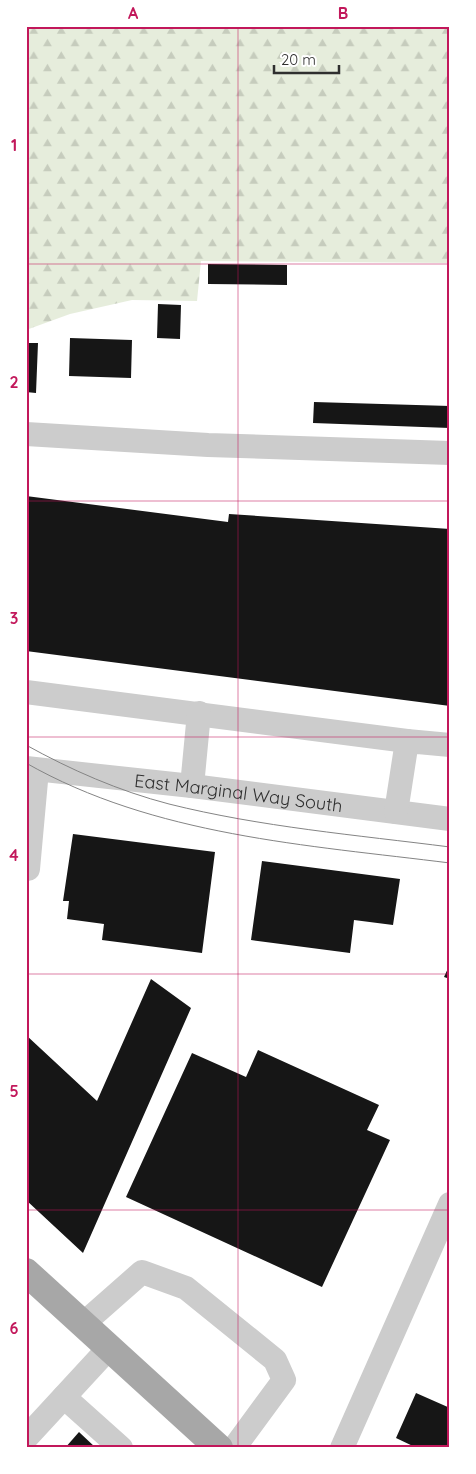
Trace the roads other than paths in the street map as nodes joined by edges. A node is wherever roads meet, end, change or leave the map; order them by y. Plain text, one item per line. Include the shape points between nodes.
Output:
1 (26, 434) edge
2 (450, 453) edge
3 (26, 692) edge
4 (198, 713) junction
5 (407, 741) junction
6 (450, 746) edge
7 (32, 769) edge
8 (192, 786) junction
9 (396, 812) junction
10 (450, 819) edge
11 (28, 869) dead end
12 (450, 1204) edge
13 (26, 1272) edge
14 (83, 1324) junction
15 (109, 1348) junction
16 (64, 1397) junction
17 (26, 1438) edge
18 (207, 1444) edge
19 (121, 1448) edge
20 (234, 1448) edge
21 (342, 1448) edge

1 - 2 street via 208,445
3 - 4 street
4 - 5 street
4 - 8 street
5 - 6 street
5 - 9 street
7 - 8 street, East Marginal Way South
7 - 11 street
8 - 9 street, East Marginal Way South
9 - 10 street, East Marginal Way South
12 - 21 street
13 - 14 main road
14 - 15 main road
14 - 20 street via 142,1272 186,1288 275,1360 284,1380
15 - 16 street
15 - 18 main road
16 - 17 street
16 - 19 street

